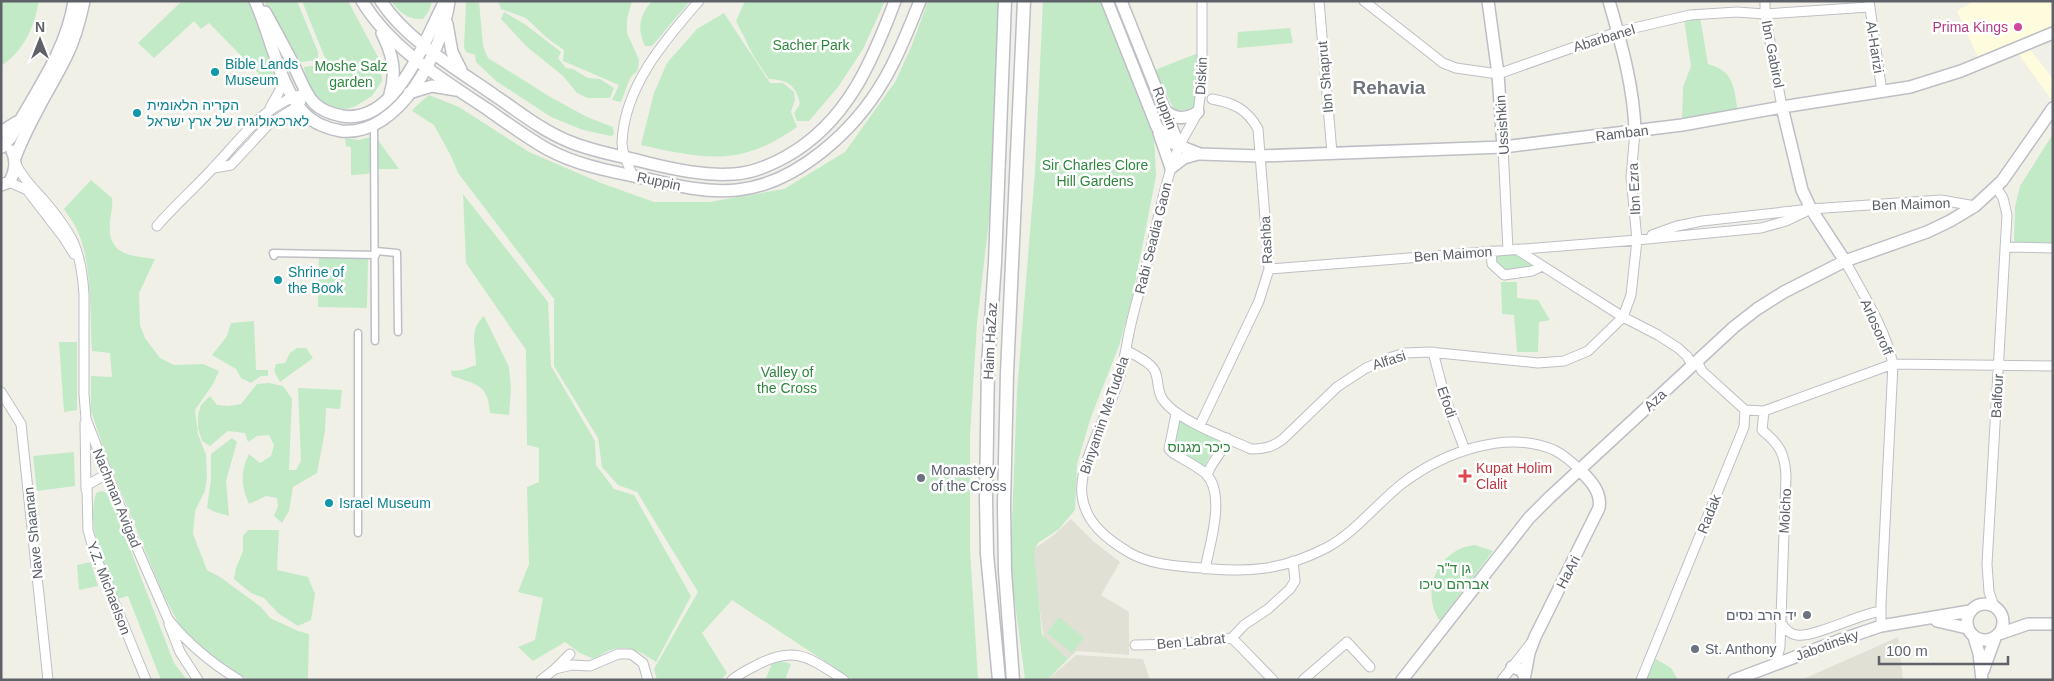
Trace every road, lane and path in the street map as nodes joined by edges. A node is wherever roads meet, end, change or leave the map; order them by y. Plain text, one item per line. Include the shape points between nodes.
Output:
1 (74, 1) edge
2 (84, 1) edge
3 (255, 1) edge
4 (362, 1) edge
5 (381, 1) edge
6 (445, 1) edge
7 (448, 1) edge
8 (700, 1) edge
9 (895, 1) edge
10 (920, 1) edge
11 (1005, 1) edge
12 (1024, 1) edge
13 (1107, 1) edge
14 (1121, 1) edge
15 (1202, 1) edge
16 (1319, 1) edge
17 (1364, 1) edge
18 (1488, 1) edge
19 (1609, 1) edge
20 (1765, 1) edge
21 (1869, 4) edge
22 (1765, 14) junction
23 (441, 20) junction
24 (376, 22) junction
25 (404, 29) junction
26 (1617, 32) junction
27 (2053, 33) edge
28 (424, 45) junction
29 (434, 53) junction
30 (416, 59) junction
31 (426, 66) junction
32 (281, 70) junction
33 (464, 74) junction
34 (1498, 74) junction
35 (1882, 92) junction
36 (307, 93) junction
37 (409, 93) junction
38 (463, 93) junction
39 (388, 98) junction
40 (1212, 99) dead end
41 (295, 101) junction
42 (1782, 107) junction
43 (2053, 108) edge
44 (270, 109) junction
45 (1167, 112) junction
46 (1198, 112) junction
47 (22, 117) junction
48 (318, 123) junction
49 (269, 124) junction
50 (374, 126) junction
51 (1157, 127) junction
52 (1, 132) edge
53 (1635, 132) junction
54 (1179, 146) junction
55 (2, 147) edge
56 (1503, 147) junction
57 (1332, 153) junction
58 (1200, 154) junction
59 (1260, 156) junction
60 (626, 157) junction
61 (15, 160) junction
62 (214, 168) junction
63 (1171, 168) junction
64 (633, 176) junction
65 (4, 184) edge
66 (1996, 187) junction
67 (1975, 206) junction
68 (1811, 209) junction
69 (158, 226) dead end
70 (1637, 240) junction
71 (2005, 247) junction
72 (2053, 248) edge
73 (1512, 250) junction
74 (1491, 251) junction
75 (376, 253) junction
76 (274, 256) dead end
77 (1845, 261) junction
78 (1542, 266) junction
79 (1269, 268) junction
80 (83, 278) junction
81 (1623, 317) junction
82 (1129, 331) joint
83 (398, 332) dead end
84 (358, 333) dead end
85 (375, 341) dead end
86 (1126, 350) junction
87 (1433, 352) junction
88 (1695, 363) junction
89 (1893, 364) junction
90 (1999, 364) junction
91 (2053, 366) edge
92 (1, 392) edge
93 (85, 408) junction
94 (1745, 410) junction
95 (1764, 411) junction
96 (1176, 414) junction
97 (1200, 425) junction
98 (1744, 427) junction
99 (1762, 430) junction
100 (1227, 438) junction
101 (1465, 450) junction
102 (1580, 470) junction
103 (107, 474) junction
104 (1207, 475) junction
105 (86, 493) junction
106 (358, 533) dead end
107 (1293, 561) junction
108 (1205, 569) junction
109 (1997, 610) junction
110 (1970, 611) junction
111 (1881, 612) junction
112 (168, 619) junction
113 (1779, 620) junction
114 (1923, 620) junction
115 (2035, 624) junction
116 (2053, 624) edge
117 (1881, 626) junction
118 (1970, 633) junction
119 (1997, 636) junction
120 (1535, 637) junction
121 (1232, 638) junction
122 (1135, 645) dead end
123 (198, 652) junction
124 (570, 654) dead end
125 (1776, 664) junction
126 (1370, 667) dead end
127 (1512, 667) junction
128 (555, 669) junction
129 (1983, 676) edge
130 (1524, 677) edge
131 (733, 679) edge
132 (48, 680) edge
133 (146, 680) edge
134 (198, 680) edge
135 (239, 680) edge
136 (541, 680) edge
137 (648, 680) edge
138 (844, 680) edge
139 (999, 680) edge
140 (1013, 680) edge
141 (1273, 680) edge
142 (1303, 680) edge
143 (1402, 680) edge
144 (1502, 680) edge
145 (1641, 680) edge
146 (1734, 680) edge

1 - 47 street via 58,52
2 - 61 street via 71,46 26,130
3 - 32 street
3 - 36 street via 270,21
4 - 24 street, Ruppin
5 - 25 street, Ruppin
6 - 23 street
7 - 23 street
8 - 60 street via 639,79 628,108 622,144
9 - 60 street, Ruppin via 871,63 848,101 809,142 790,154 761,169 722,175 691,172
10 - 64 street, Ruppin via 897,56 873,97 819,155 805,164 766,184 738,190 706,190
11 - 139 main road, Haim HaZaz via 988,365 986,499 987,554
12 - 140 main road, Haim HaZaz via 1004,505
13 - 51 street, Ruppin
14 - 45 street, Ruppin
15 - 46 street, Diskin via 1202,82
16 - 57 street, Ibn Shaprut
17 - 34 street, Abarbanel via 1443,62 1456,68
18 - 34 street, Ussishkin
19 - 26 street, Ibn Ezra
20 - 22 street, Ibn Gabirol
21 - 22 street, Abarbanel
21 - 35 street, Al-Harizi
22 - 26 street, Abarbanel via 1690,15
22 - 42 street, Ibn Gabirol
23 - 25 street via 422,30
23 - 28 street
23 - 29 street
23 - 33 street
24 - 30 street, Ruppin
24 - 39 street via 393,64
25 - 28 street, Ruppin
26 - 34 street, Abarbanel
26 - 53 street, Ibn Ezra via 1630,82
27 - 35 street, Ramban via 1938,79
28 - 29 street, Ruppin
28 - 30 street
29 - 31 street
29 - 33 street, Ruppin
30 - 31 street, Ruppin
30 - 39 street
31 - 37 street
31 - 38 street, Ruppin
32 - 41 street
32 - 44 street via 280,90
33 - 60 street, Ruppin via 555,135 583,147
34 - 56 street, Ussishkin
35 - 42 street, Ramban
36 - 39 street via 324,110 348,116 368,113
36 - 41 street
37 - 38 street via 439,86
37 - 50 street via 390,116
38 - 64 street, Ruppin via 547,149 579,162
40 - 59 street, Rashba via 1227,102 1252,117 1258,129
41 - 44 street
41 - 48 street via 310,119
41 - 49 street
42 - 53 street, Ramban
42 - 68 street, Arlosoroff via 1802,190
43 - 66 street
44 - 62 street
45 - 46 street via 1174,117 1188,118
45 - 54 street, Ruppin
46 - 54 street, Diskin
47 - 52 street
47 - 55 street
48 - 49 street via 295,117
48 - 50 street via 346,131
49 - 62 street via 231,164
50 - 75 street
51 - 54 street, Ruppin via 1167,140
51 - 63 street
53 - 56 street, Ramban
53 - 70 street, Ibn Ezra via 1631,177
54 - 58 street, Ramban
54 - 63 street, Rabi Seadia Gaon
55 - 61 street via 11,150
56 - 57 street, Ramban
56 - 73 street, Ussishkin
57 - 59 street, Ramban
58 - 59 street, Ramban
58 - 63 street via 1184,158
59 - 79 street, Rashba
60 - 64 street
61 - 65 street via 13,174
61 - 80 street, Nachman Avigad via 20,173 71,236
62 - 69 street
63 - 82 street, Rabi Seadia Gaon
65 - 80 street, Nachman Avigad via 27,190 35,199 69,246
66 - 67 street
66 - 71 street, Balfour via 2006,206
67 - 68 street, Ben Maimon via 1941,200
67 - 77 street, Aza via 1927,232
68 - 70 street, Ben Maimon via 1761,228
68 - 77 street, Arlosoroff
70 - 73 street, Ben Maimon
70 - 81 street, Ibn Ezra via 1631,296
71 - 72 street
71 - 90 street, Balfour
73 - 74 street, Ben Maimon
73 - 78 street
74 - 78 street via 1492,264 1504,276
74 - 79 street, Ben Maimon
75 - 76 street via 274,253
75 - 83 street via 397,252
75 - 85 street
77 - 88 street, Aza via 1757,309
77 - 89 street, Arlosoroff via 1882,331
78 - 81 street
79 - 97 street, Rashba via 1259,302
80 - 93 street, Nachman Avigad
81 - 87 street, Alfasi via 1588,351 1564,361 1538,363
81 - 88 street via 1658,334
82 - 86 street, Binyamin MeTudela
84 - 106 street
86 - 96 street via 1156,372 1163,400
86 - 108 street, Binyamin MeTudela via 1118,382 1084,471 1082,495 1085,507 1090,520 1102,533 1133,554 1155,562
87 - 100 street, Alfasi via 1405,353 1366,368 1328,393 1275,445 1251,448
87 - 101 street, Efodi via 1440,382
88 - 94 street
88 - 102 street, Aza
89 - 90 street
89 - 95 street
89 - 111 street, Arlosoroff
90 - 91 street
90 - 109 street, Balfour via 1987,564 1989,592
92 - 132 street, Nave Shaanan via 21,424
93 - 103 street, Nachman Avigad via 86,419
93 - 105 street, Y.Z. Michaelson
94 - 95 street
94 - 98 street, Radak
95 - 99 street
96 - 97 street, Alfasi
96 - 104 street via 1170,448
97 - 100 street, Alfasi
98 - 99 street
98 - 145 street, Radak
99 - 113 street, Molcho via 1777,445 1785,464
100 - 104 street via 1225,448
101 - 102 street, Binyamin MeTudela via 1496,443 1535,445 1556,451
101 - 107 street, Binyamin MeTudela via 1414,475 1328,547
102 - 120 street, HaAri via 1597,492 1599,508
102 - 143 street, Aza via 1529,518
103 - 105 street via 89,484
103 - 112 street, Nachman Avigad
104 - 108 street via 1215,487 1216,510
105 - 133 street, Y.Z. Michaelson via 88,530 95,554
107 - 108 street, Binyamin MeTudela via 1255,571
107 - 121 street, Ben Labrat via 1295,581 1290,589
109 - 110 street via 1981,604
109 - 115 street
109 - 119 street via 2003,625
110 - 114 street, Jabotinsky
110 - 118 street via 1966,619
111 - 113 street via 1867,613 1801,635 1787,631
111 - 117 street, Arlosoroff
112 - 123 street, Nachman Avigad
112 - 134 street via 180,652
113 - 125 street, Molcho
114 - 117 street, Jabotinsky
114 - 118 street, Jabotinsky via 1944,622
115 - 116 street
115 - 119 street
117 - 125 street, Jabotinsky
118 - 119 street via 1984,641
118 - 129 street
119 - 129 street
120 - 127 street
120 - 130 street, HaAri
121 - 122 street, Ben Labrat
121 - 141 street
123 - 134 street via 192,661
123 - 135 street, Nachman Avigad
124 - 128 street
125 - 146 street, Jabotinsky
126 - 142 street via 1346,642
127 - 130 street via 1521,670
127 - 144 street
128 - 136 street
128 - 137 street via 572,665 590,666 618,654 631,654 643,663
131 - 138 street via 771,657 786,654 813,661

